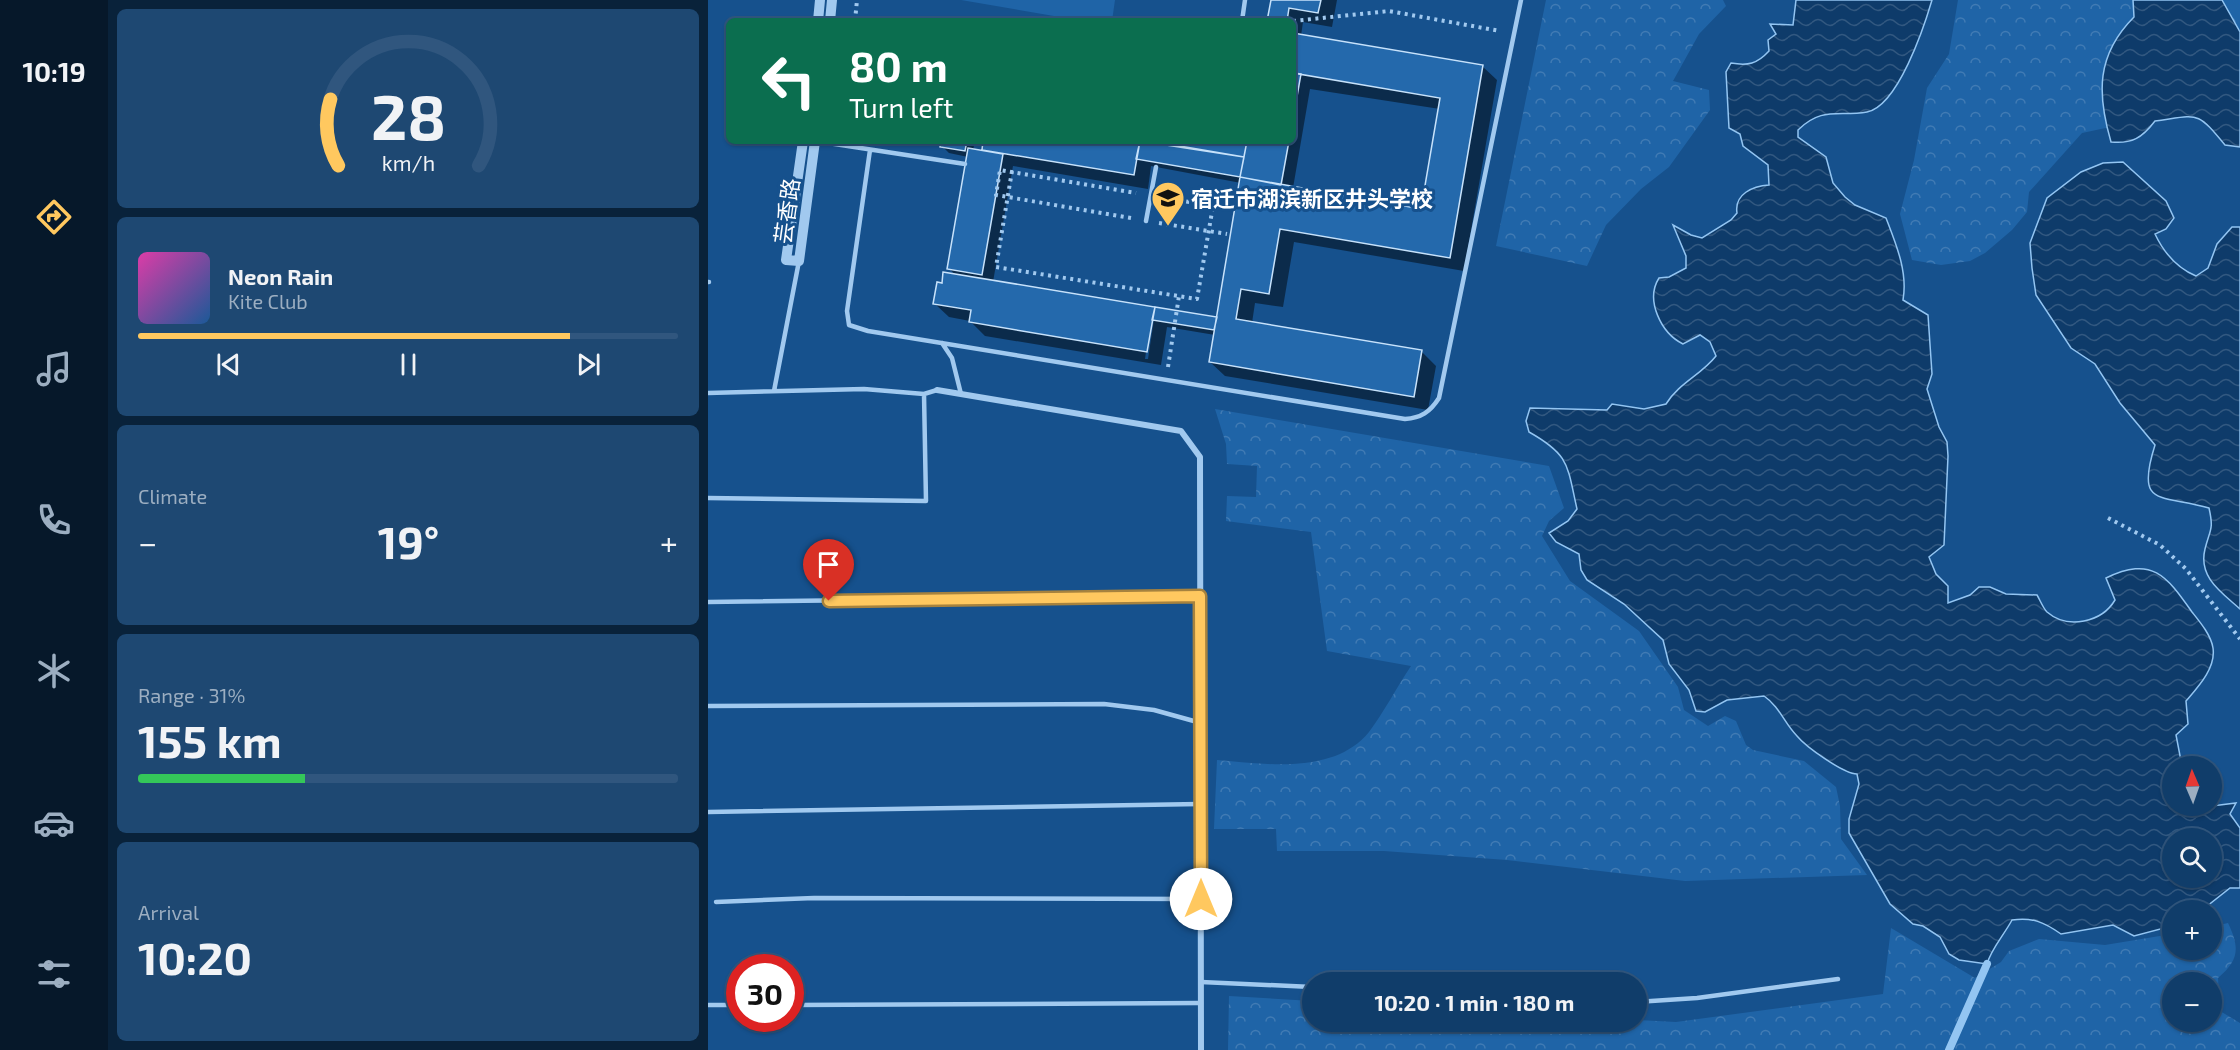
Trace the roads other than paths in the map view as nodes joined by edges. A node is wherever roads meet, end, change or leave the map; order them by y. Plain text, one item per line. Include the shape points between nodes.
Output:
1 (820, 0) edge
2 (832, 0) edge
3 (1245, 0) edge
4 (1521, 0) edge
5 (818, 18) edge
6 (830, 18) edge
7 (1242, 18) edge
8 (803, 144) edge
9 (815, 144) edge
10 (833, 144) edge
11 (870, 150) junction
12 (965, 164) dead end
13 (1156, 167) dead end
14 (1146, 220) road end
15 (799, 261) junction
16 (942, 343) junction
17 (937, 390) joint
18 (774, 391) junction
19 (708, 393) edge
20 (924, 394) junction
21 (961, 394) junction
22 (708, 498) edge
23 (1200, 596) junction
24 (708, 602) edge
25 (708, 706) edge
26 (1200, 723) junction
27 (1200, 804) junction
28 (708, 812) edge
29 (1201, 899) junction
30 (716, 902) dead end
31 (1838, 979) dead end
32 (1201, 982) junction
33 (1302, 987) edge
34 (1647, 1001) edge
35 (1201, 1004) junction
36 (708, 1005) edge
37 (726, 1005) edge
38 (804, 1005) edge
39 (1201, 1050) edge

1 - 5 street
2 - 6 street
3 - 7 lane
4 - 16 lane via 1439,398 1431,410 1418,418 1405,419
8 - 15 street, 芸香路 via 786,260
9 - 15 street, 芸香路
10 - 11 lane
11 - 12 lane
11 - 16 lane via 846,320 849,325 868,331
13 - 14 lane
15 - 18 lane
16 - 21 lane via 952,358
17 - 20 lane
17 - 21 street
18 - 19 lane
18 - 20 lane
20 - 22 lane via 926,501
21 - 23 street via 1182,431 1200,457
23 - 24 lane
23 - 26 street
25 - 26 lane via 1104,704 1154,710
26 - 27 street
27 - 28 lane
27 - 29 street
29 - 30 lane via 814,898
29 - 32 street
31 - 34 lane
32 - 33 lane
32 - 35 street
35 - 38 lane
35 - 39 street
36 - 37 lane

